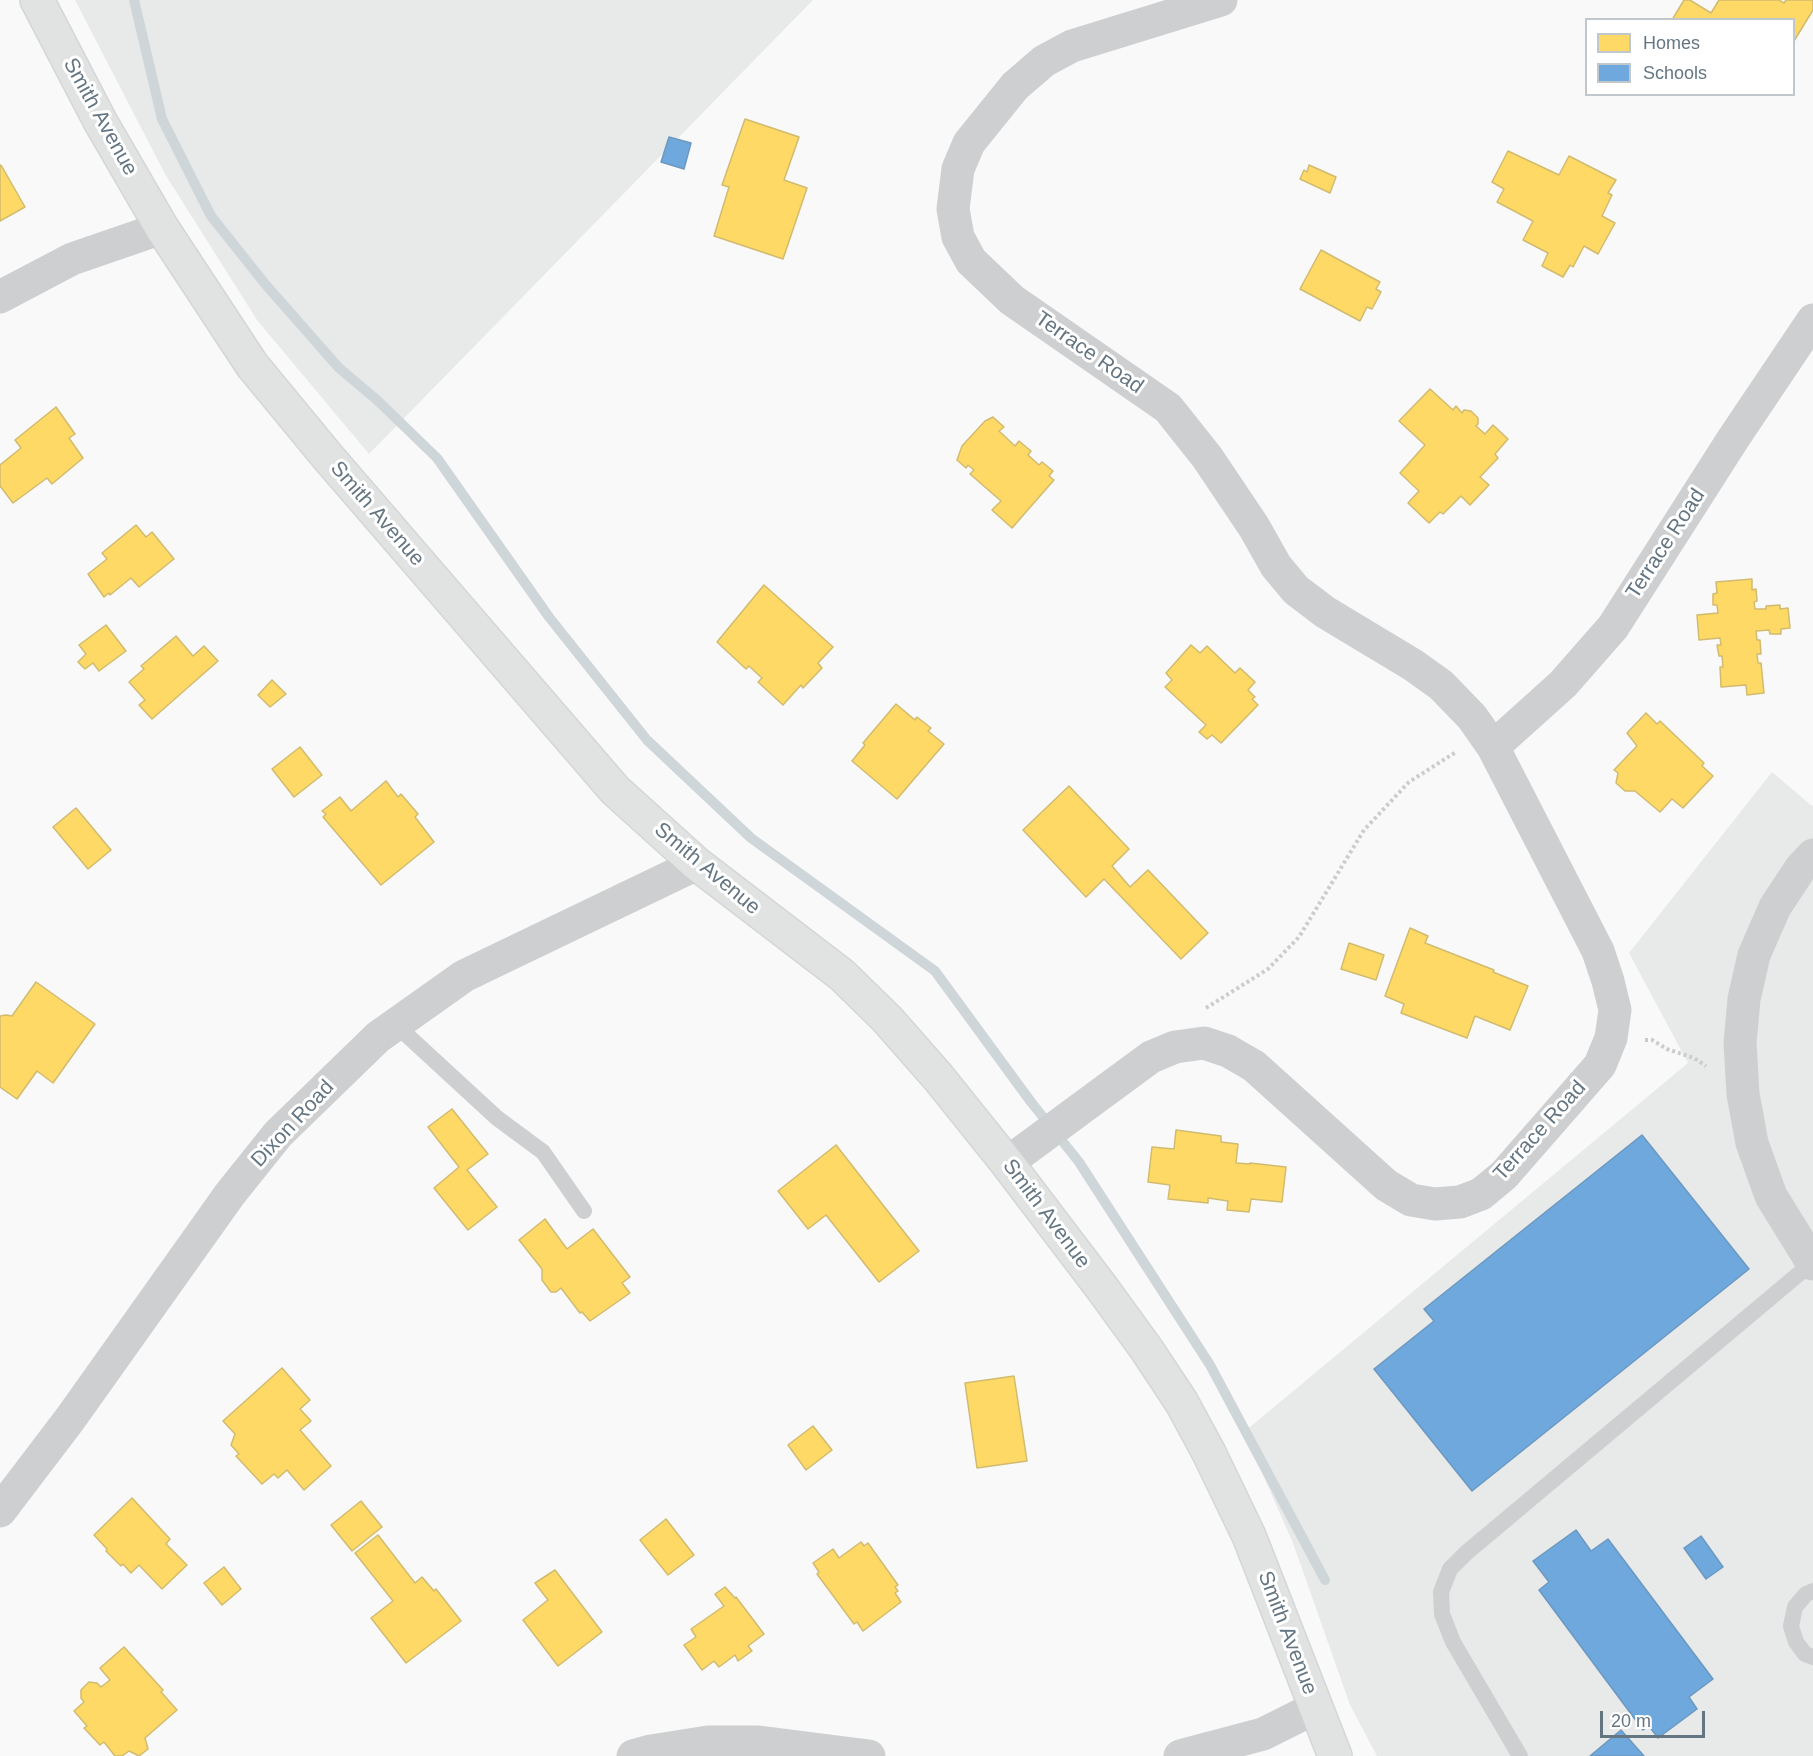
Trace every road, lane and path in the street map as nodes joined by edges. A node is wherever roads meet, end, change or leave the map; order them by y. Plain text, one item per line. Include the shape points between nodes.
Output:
1 (37, 0) edge
2 (1221, 0) edge
3 (162, 228) junction
4 (0, 297) edge
5 (1813, 320) edge
6 (1487, 739) junction
7 (1813, 855) edge
8 (697, 864) junction
9 (396, 1025) junction
10 (1611, 1038) junction
11 (1175, 1047) junction
12 (1743, 1094) junction
13 (1007, 1163) junction
14 (584, 1211) dead end
15 (1813, 1264) edge
16 (0, 1511) edge
17 (1813, 1591) edge
18 (1813, 1657) edge
19 (1315, 1708) junction
20 (633, 1756) edge
21 (869, 1756) edge
22 (1180, 1756) edge
23 (1335, 1756) edge
24 (1520, 1756) edge

1 - 3 main road, Smith Avenue
2 - 6 street, Terrace Road via 1072,46 1044,61 1015,86 969,143 958,170 953,209 958,237 971,261 1012,300 1168,408 1207,457 1276,566 1296,590 1441,685
3 - 4 street via 72,259
3 - 8 main road, Smith Avenue via 252,365 327,456 615,790
5 - 6 street, Terrace Road via 1613,627 1563,684
6 - 10 street, Terrace Road via 1598,951 1615,1011
6 - 11 path via 1471,742 1409,782 1364,830 1299,937 1268,969 1190,1019
7 - 12 street via 1775,907 1754,956 1744,999 1740,1043
8 - 9 street, Dixon Road via 464,976
8 - 13 main road, Smith Avenue via 842,975 938,1077
9 - 14 lane via 497,1118 543,1152
9 - 16 street, Dixon Road via 378,1037 278,1134 230,1194
10 - 11 street, Terrace Road via 1600,1065 1504,1175 1480,1194 1460,1202 1435,1204 1411,1200 1386,1185 1254,1066 1204,1043
10 - 12 path via 1652,1040 1695,1058
11 - 13 street, Terrace Road via 1151,1057
12 - 15 street via 1752,1143 1771,1196
13 - 19 main road, Smith Avenue via 1182,1403 1249,1536
15 - 24 lane via 1450,1569 1442,1592 1442,1614 1453,1642
17 - 18 lane via 1795,1607 1791,1626 1796,1642 1805,1654
19 - 22 street via 1263,1734
19 - 23 main road, Smith Avenue
20 - 21 street via 708,1742 759,1742

